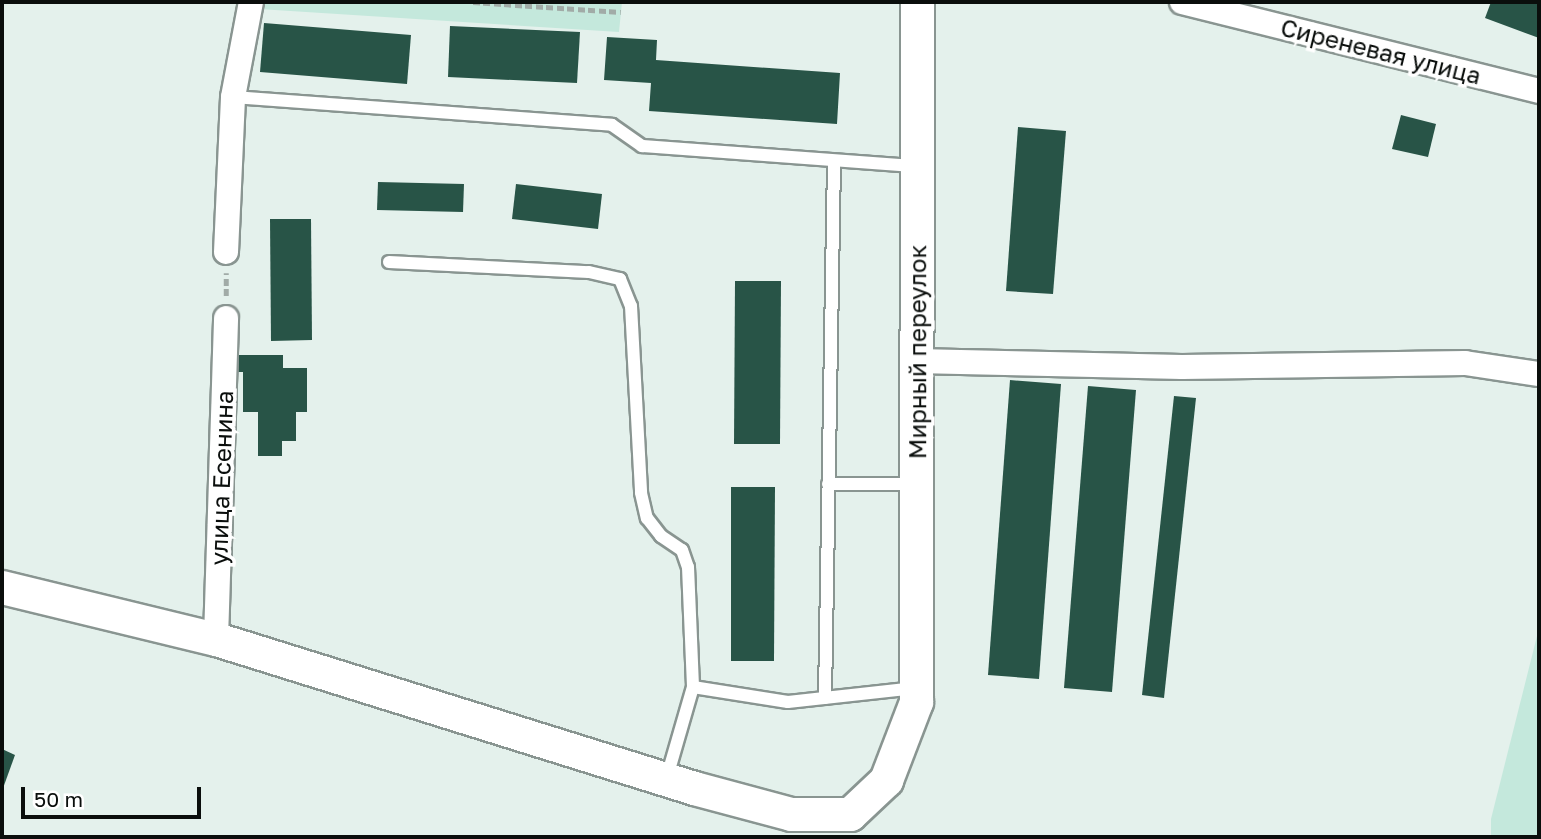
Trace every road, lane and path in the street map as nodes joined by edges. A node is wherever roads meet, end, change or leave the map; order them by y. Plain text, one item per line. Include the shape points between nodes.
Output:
1 (251, 2) edge
2 (473, 2) edge
3 (917, 2) edge
4 (1182, 2) edge
5 (564, 5) edge
6 (621, 12) dead end
7 (1539, 91) edge
8 (233, 97) junction
9 (834, 163) junction
10 (918, 166) junction
11 (226, 252) joint
12 (390, 261) dead end
13 (226, 318) joint
14 (916, 361) junction
15 (1539, 374) edge
16 (828, 484) junction
17 (916, 485) junction
18 (2, 587) edge
19 (216, 639) junction
20 (693, 687) junction
21 (916, 695) junction
22 (825, 698) junction
23 (667, 779) junction

1 - 8 street
2 - 5 path
3 - 10 street, Мирный переулок
4 - 7 street, Сиреневая улица
5 - 6 path
8 - 9 lane via 612,125 642,146
8 - 11 street
9 - 10 lane
9 - 16 lane
10 - 14 street, Мирный переулок
11 - 13 path
12 - 20 lane via 589,272 620,279 631,306 641,493 647,518 661,536 682,550 688,567
13 - 19 street, улица Есенина
14 - 15 street via 1172,366 1465,363
14 - 17 street, Мирный переулок
16 - 17 lane
16 - 22 lane
17 - 21 street, Мирный переулок
18 - 19 street
19 - 23 street
20 - 22 lane via 788,702
20 - 23 lane
21 - 22 lane
21 - 23 street via 886,780 850,814 791,814

